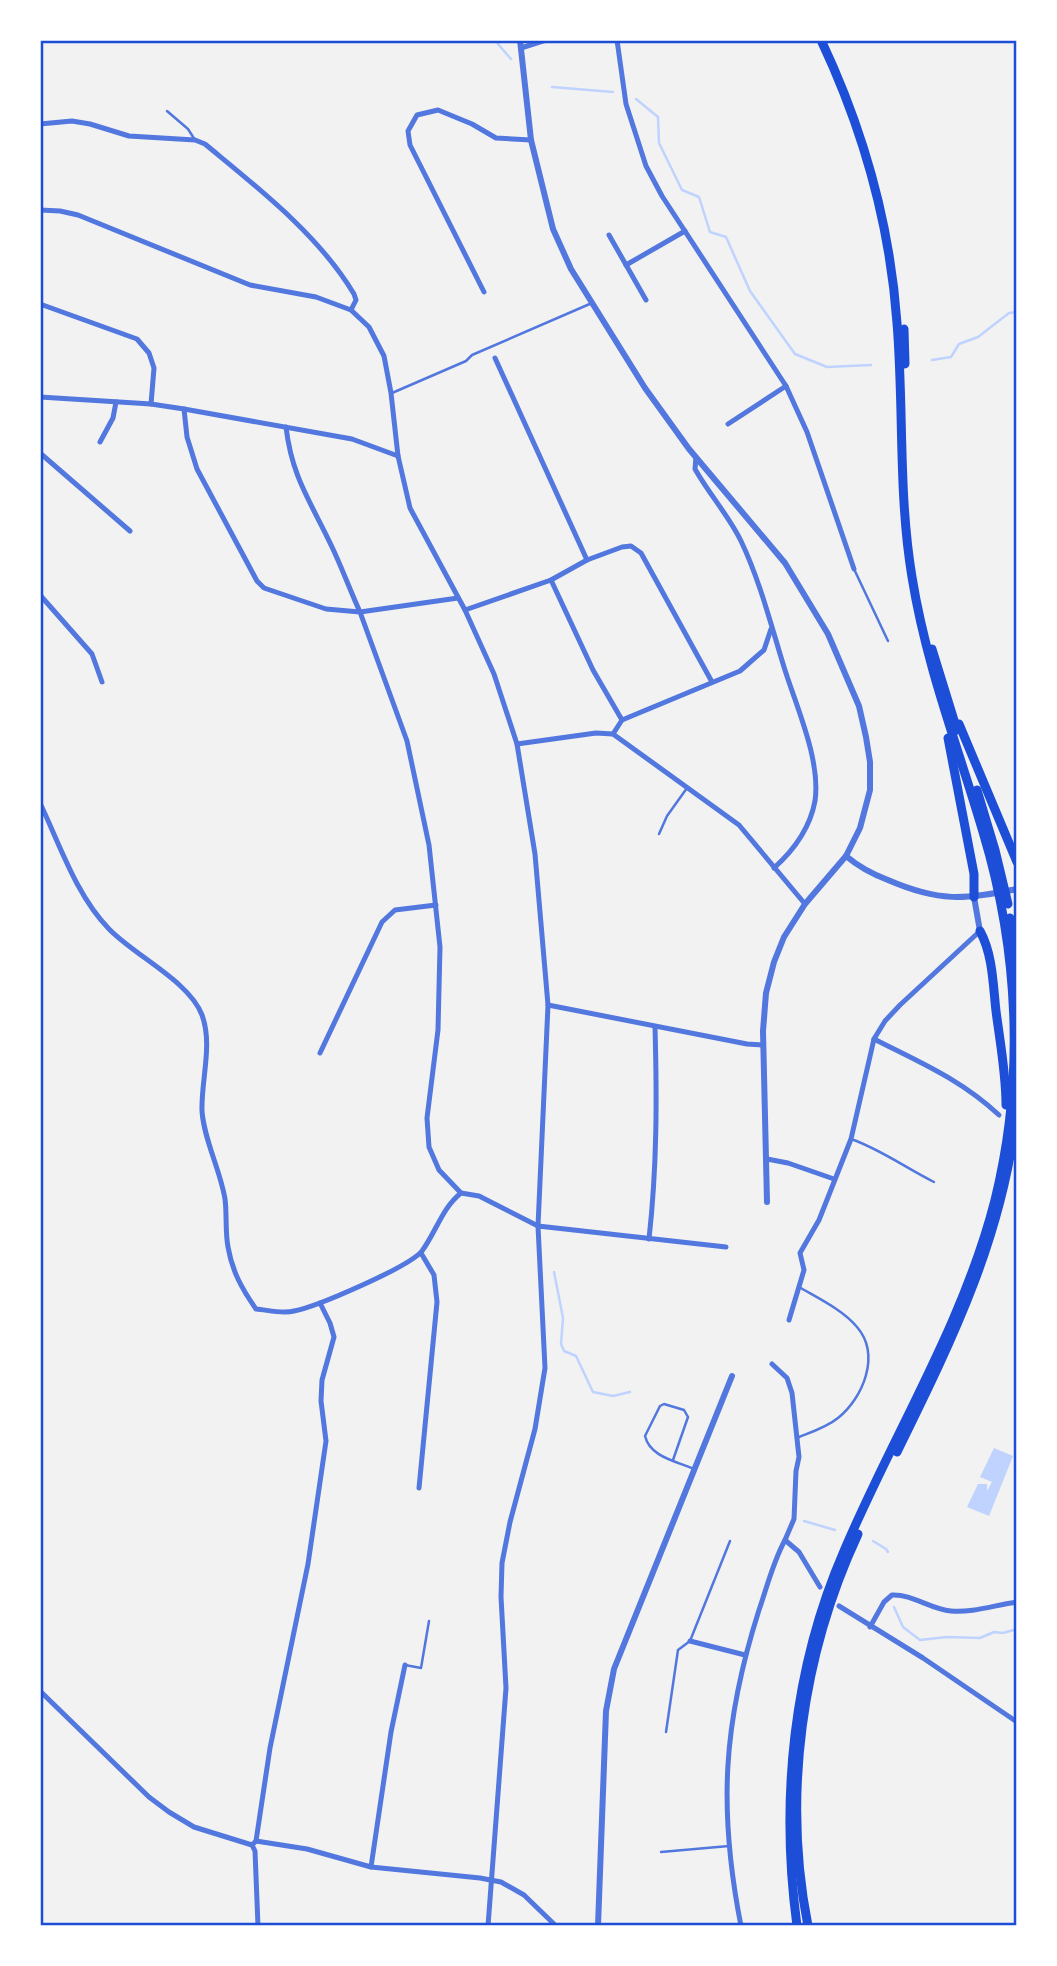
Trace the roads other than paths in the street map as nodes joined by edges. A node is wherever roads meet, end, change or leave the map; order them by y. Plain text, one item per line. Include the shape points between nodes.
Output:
1 (546, 40) edge
2 (617, 40) edge
3 (821, 40) edge
4 (828, 40) edge
5 (520, 44) edge
6 (167, 111) dead end
7 (40, 124) edge
8 (195, 140) junction
9 (531, 140) junction
10 (40, 210) edge
11 (685, 231) junction
12 (609, 235) dead end
13 (626, 265) junction
14 (484, 292) dead end
15 (646, 300) dead end
16 (592, 303) junction
17 (40, 304) edge
18 (351, 310) junction
19 (495, 358) dead end
20 (786, 386) junction
21 (391, 393) junction
22 (40, 397) edge
23 (116, 402) junction
24 (151, 404) junction
25 (184, 409) junction
26 (728, 424) dead end
27 (286, 426) junction
28 (100, 442) dead end
29 (40, 453) edge
30 (398, 456) junction
31 (696, 457) junction
32 (130, 531) dead end
33 (587, 560) junction
34 (854, 569) joint
35 (551, 580) junction
36 (40, 595) edge
37 (458, 598) junction
38 (465, 610) junction
39 (360, 612) junction
40 (772, 626) junction
41 (888, 641) dead end
42 (941, 681) junction
43 (102, 682) dead end
44 (712, 682) junction
45 (942, 705) junction
46 (622, 720) junction
47 (613, 734) junction
48 (517, 744) junction
49 (687, 788) junction
50 (40, 803) edge
51 (659, 834) dead end
52 (846, 856) junction
53 (1017, 862) edge
54 (774, 868) junction
55 (1017, 889) edge
56 (974, 897) junction
57 (805, 904) junction
58 (436, 905) junction
59 (980, 931) junction
60 (1017, 968) edge
61 (548, 1005) junction
62 (655, 1027) junction
63 (874, 1039) junction
64 (763, 1045) junction
65 (320, 1053) dead end
66 (1017, 1109) edge
67 (999, 1115) dead end
68 (1017, 1128) edge
69 (851, 1139) junction
70 (1009, 1148) junction
71 (768, 1159) junction
72 (834, 1179) junction
73 (934, 1182) dead end
74 (461, 1193) junction
75 (767, 1202) dead end
76 (538, 1226) junction
77 (649, 1239) junction
78 (726, 1247) dead end
79 (421, 1253) junction
80 (799, 1287) junction
81 (320, 1303) junction
82 (789, 1320) dead end
83 (772, 1364) dead end
84 (732, 1376) dead end
85 (797, 1437) junction
86 (673, 1460) junction
87 (694, 1469) junction
88 (419, 1488) dead end
89 (785, 1540) junction
90 (730, 1541) dead end
91 (820, 1587) dead end
92 (1017, 1602) edge
93 (839, 1606) dead end
94 (429, 1621) dead end
95 (870, 1627) junction
96 (690, 1642) junction
97 (745, 1655) junction
98 (405, 1665) joint
99 (40, 1691) edge
100 (1017, 1722) edge
101 (666, 1732) dead end
102 (254, 1843) junction
103 (729, 1846) junction
104 (661, 1852) dead end
105 (371, 1867) junction
106 (490, 1880) junction
107 (258, 1926) edge
108 (488, 1926) edge
109 (556, 1926) edge
110 (598, 1926) edge
111 (741, 1926) edge
112 (797, 1926) edge
113 (808, 1926) edge

1 - 5 street
2 - 11 street via 626,104 646,166
3 - 45 highway via 861,138 887,239 898,326 908,552
4 - 42 highway via 868,139 892,236 905,346 912,533 923,609
5 - 9 street
6 - 8 lane
7 - 8 street via 72,121 130,136
8 - 18 street via 240,173 315,244 354,294
9 - 14 street via 496,138 438,110 417,115 408,131 410,145
9 - 16 street via 553,229
10 - 18 street via 78,215 250,285 316,297
11 - 13 street
11 - 20 street
12 - 13 street
13 - 15 street
16 - 21 lane
16 - 31 street via 645,388
17 - 24 street via 137,339 155,368
18 - 21 street via 369,327 384,356
19 - 33 street
20 - 26 street
20 - 34 street via 807,432
21 - 30 street
22 - 23 street
23 - 24 street
23 - 28 street
24 - 25 street
25 - 27 street
25 - 39 street via 197,469 261,585 326,609
27 - 30 street via 352,439
27 - 39 street via 297,476
29 - 32 street
30 - 37 street via 410,508
31 - 40 street via 695,469 740,540
31 - 52 street via 785,563 828,634 859,706 870,762 870,790 860,828
33 - 35 street
33 - 44 street via 622,547 631,546 641,553
34 - 41 lane
35 - 38 street
35 - 46 street
36 - 43 street via 92,654
37 - 38 street
37 - 39 street
38 - 48 street via 494,674
39 - 58 street via 407,741 429,845
40 - 44 street via 764,650 740,671
40 - 54 street via 816,780 804,831
42 - 53 highway
42 - 60 highway via 995,850
44 - 46 street
45 - 56 highway via 974,874
45 - 70 highway via 984,833 1006,933 1014,1031
46 - 47 street
47 - 48 street
47 - 49 street
48 - 61 street via 535,854
49 - 51 lane
49 - 54 street via 739,825
50 - 81 street via 87,901 108,928 194,1001 205,1025 202,1114 225,1199 235,1276 256,1309 290,1312
52 - 56 street via 864,870 921,893
52 - 57 street
54 - 57 street
55 - 56 street
56 - 59 street
57 - 64 street via 784,937 770,972
58 - 65 street via 395,910 382,922
58 - 74 street via 438,1030 427,1118 429,1147 439,1170
59 - 63 street via 900,1005
59 - 70 highway via 991,969
61 - 62 street
61 - 76 street
62 - 64 street
62 - 77 street via 658,1132
63 - 67 street via 969,1088
63 - 69 street
64 - 71 street
66 - 70 highway
68 - 70 highway
69 - 72 street
69 - 73 lane
70 - 112 highway via 964,1298 844,1550 813,1640 799,1704 791,1783
70 - 113 highway via 995,1223 971,1296 854,1542 819,1641 804,1712 798,1781 799,1856
71 - 72 street
71 - 75 street
72 - 80 street via 800,1253 804,1268
74 - 76 street via 479,1196
74 - 79 street via 452,1200
76 - 77 street
76 - 106 street via 545,1368 502,1563 506,1688
77 - 78 street
79 - 81 street via 397,1269
79 - 88 street via 434,1275 437,1302
80 - 82 street
80 - 85 lane via 858,1327 869,1362 856,1398 836,1420
81 - 102 street via 334,1337 322,1380 326,1441 308,1564
83 - 85 street via 787,1378
84 - 87 street
85 - 89 street via 794,1519
86 - 86 lane via 652,1452 645,1436 664,1404 684,1410 688,1418
86 - 87 lane
87 - 110 street via 611,1682
89 - 91 street via 799,1552
89 - 97 street
90 - 96 lane
92 - 95 street via 965,1612 892,1595
93 - 95 street
94 - 98 lane via 421,1668
95 - 100 street
96 - 97 street
96 - 101 lane via 678,1650
97 - 103 street via 726,1770
98 - 105 street
99 - 102 street via 169,1812 194,1827
102 - 105 street via 307,1849
102 - 107 street
103 - 104 lane
103 - 111 street
105 - 106 street
106 - 108 street
106 - 109 street via 524,1895

